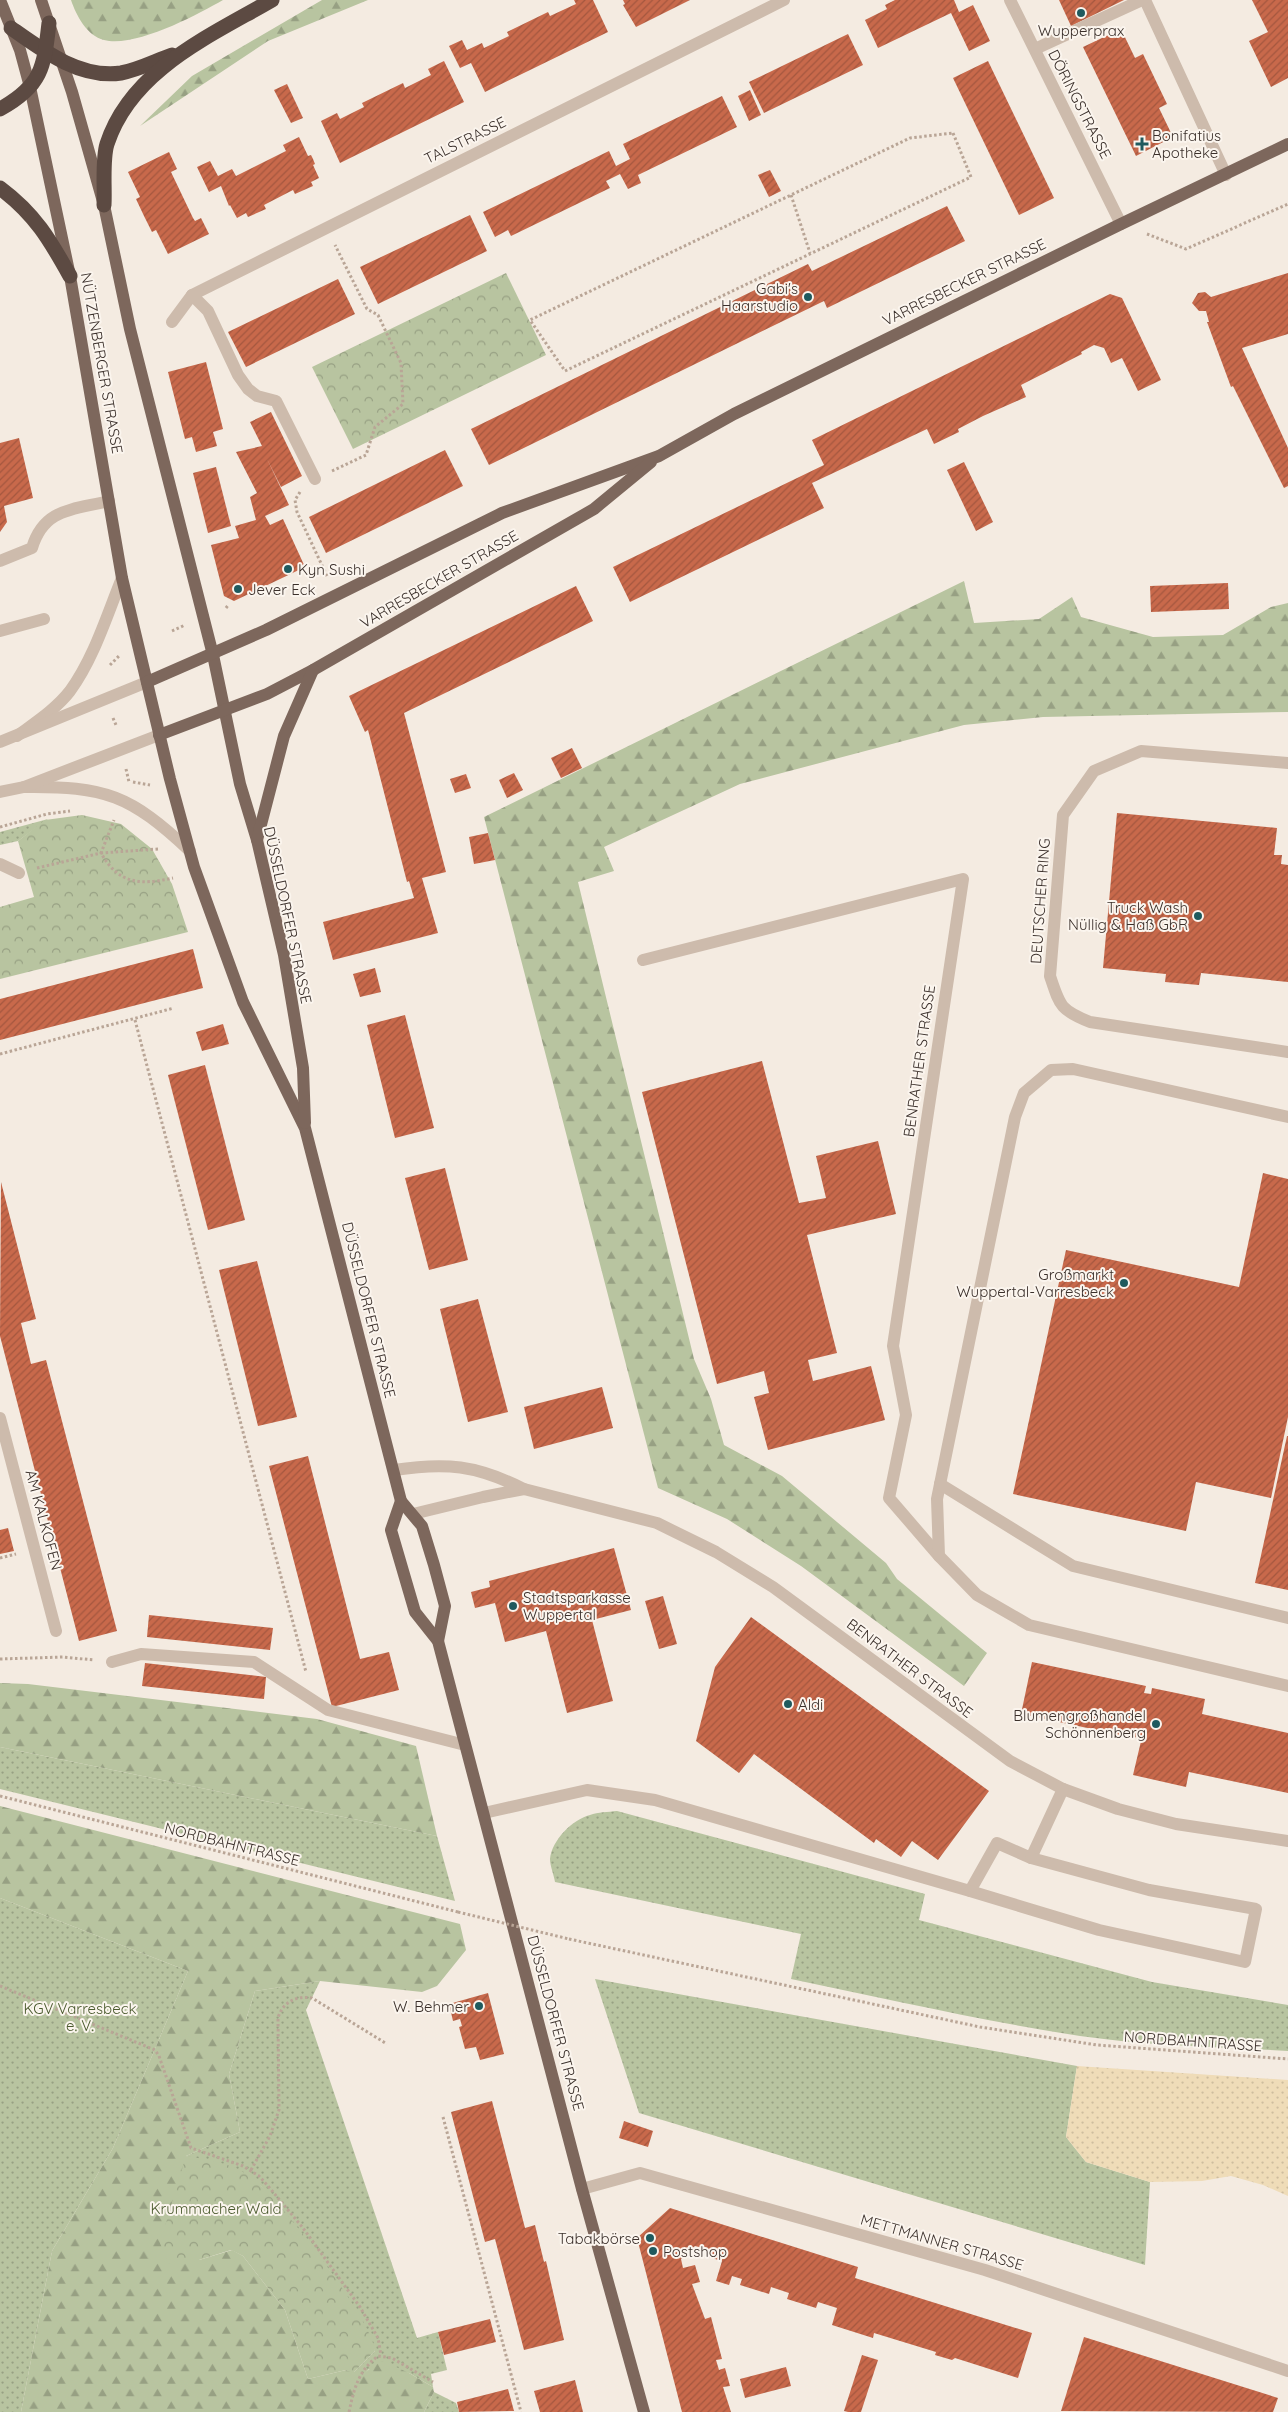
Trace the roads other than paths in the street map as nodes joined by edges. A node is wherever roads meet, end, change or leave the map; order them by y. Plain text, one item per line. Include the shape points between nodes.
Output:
1 (0, 0) edge
2 (41, 0) edge
3 (272, 0) edge
4 (784, 0) edge
5 (1010, 0) edge
6 (1144, 0) edge
7 (49, 23) junction
8 (11, 28) junction
9 (1035, 49) junction
10 (185, 50) junction
11 (45, 53) junction
12 (61, 61) junction
13 (30, 87) junction
14 (0, 109) edge
15 (1288, 144) edge
16 (1226, 175) junction
17 (0, 188) edge
18 (104, 205) junction
19 (1121, 224) junction
20 (70, 276) junction
21 (192, 295) junction
22 (172, 322) dead end
23 (659, 456) junction
24 (315, 479) road end
25 (109, 501) junction
26 (0, 562) edge
27 (122, 578) junction
28 (44, 619) dead end
29 (0, 631) edge
30 (213, 655) junction
31 (313, 670) junction
32 (147, 682) junction
33 (225, 710) junction
34 (159, 735) junction
35 (17, 736) junction
36 (0, 742) edge
37 (1288, 764) edge
38 (24, 786) junction
39 (0, 792) edge
40 (257, 840) junction
41 (190, 851) junction
42 (0, 864) edge
43 (19, 873) road end
44 (643, 960) dead end
45 (1288, 1052) edge
46 (1288, 1117) edge
47 (306, 1128) junction
48 (0, 1418) edge
49 (394, 1470) junction
50 (940, 1484) junction
51 (524, 1489) junction
52 (401, 1501) junction
53 (414, 1514) junction
54 (939, 1556) junction
55 (1288, 1618) edge
56 (56, 1631) dead end
57 (438, 1641) junction
58 (112, 1662) road end
59 (1288, 1686) edge
60 (465, 1745) junction
61 (1063, 1789) junction
62 (484, 1813) junction
63 (1288, 1841) edge
64 (1031, 1858) junction
65 (970, 1891) junction
66 (582, 2189) junction
67 (1288, 2371) edge
68 (644, 2412) edge

1 - 8 main road, NÜTZENBERGER STRASSE
2 - 7 main road, NÜTZENBERGER STRASSE
3 - 10 highway
4 - 21 street, TALSTRASSE
5 - 9 street, DÖRINGSTRASSE
6 - 9 street
6 - 16 street
7 - 11 highway
7 - 12 main road, NÜTZENBERGER STRASSE
8 - 11 highway
8 - 13 main road, NÜTZENBERGER STRASSE
9 - 19 street, DÖRINGSTRASSE
10 - 12 highway via 120,73 107,74
10 - 18 highway via 149,80 118,120 107,146
11 - 12 highway
11 - 13 highway via 41,71
12 - 18 main road, NÜTZENBERGER STRASSE
13 - 14 highway
13 - 20 main road, NÜTZENBERGER STRASSE
15 - 16 main road, VARRESBECKER STRASSE
16 - 19 main road, VARRESBECKER STRASSE
17 - 20 highway via 44,230
18 - 30 main road, NÜTZENBERGER STRASSE via 130,329
19 - 23 main road, VARRESBECKER STRASSE via 734,414
20 - 25 main road, NÜTZENBERGER STRASSE
21 - 22 street, TALSTRASSE
21 - 24 street via 208,311 238,375 248,388 258,396 276,401
23 - 30 main road, VARRESBECKER STRASSE via 502,513
23 - 31 main road, VARRESBECKER STRASSE via 594,509
25 - 26 street via 53,516 37,532 32,548
25 - 27 main road, NÜTZENBERGER STRASSE
27 - 32 main road, NÜTZENBERGER STRASSE
27 - 35 street via 88,660 70,691 52,710
28 - 29 street
30 - 32 main road, VARRESBECKER STRASSE
30 - 33 main road, NÜTZENBERGER STRASSE
31 - 33 main road, VARRESBECKER STRASSE via 267,694
31 - 40 main road via 284,736
32 - 34 main road, NÜTZENBERGER STRASSE
32 - 35 street
33 - 34 main road, VARRESBECKER STRASSE
33 - 40 main road, DÜSSELDORFER STRASSE via 240,784
34 - 38 street
34 - 41 main road, DÜSSELDORFER STRASSE
35 - 36 street
37 - 45 street, DEUTSCHER RING via 1141,751 1094,771 1063,815 1050,976 1057,998 1068,1013 1090,1022
38 - 39 street
38 - 41 street via 61,786 122,799 148,814
40 - 47 main road, DÜSSELDORFER STRASSE via 286,965 303,1068
41 - 47 main road, DÜSSELDORFER STRASSE via 243,1002
42 - 43 street
44 - 54 street, BENRATHER STRASSE via 963,879 893,1346 906,1415 889,1498
46 - 50 street via 1073,1069 1050,1070 1024,1093 1015,1118
47 - 49 main road, DÜSSELDORFER STRASSE
48 - 56 street, AM KALKOFEN
49 - 51 street, BENRATHER STRASSE via 442,1465 493,1474
49 - 52 main road, DÜSSELDORFER STRASSE
50 - 54 street via 937,1499
50 - 55 street via 1073,1566
51 - 53 street, BENRATHER STRASSE
51 - 61 street, BENRATHER STRASSE via 657,1523 716,1552 773,1587 1010,1761
52 - 53 main road, DÜSSELDORFER STRASSE
52 - 57 main road, DÜSSELDORFER STRASSE via 391,1530 415,1612
53 - 57 main road, DÜSSELDORFER STRASSE via 422,1526 445,1606
54 - 59 street, BENRATHER STRASSE via 977,1595 1029,1624
57 - 60 main road, DÜSSELDORFER STRASSE
58 - 60 street via 141,1654 254,1662 328,1710
60 - 62 main road, DÜSSELDORFER STRASSE
61 - 63 street, BENRATHER STRASSE via 1118,1809 1176,1824
61 - 64 street
62 - 65 street via 587,1790 655,1800
62 - 66 main road, DÜSSELDORFER STRASSE
64 - 65 street via 997,1843
64 - 65 street via 1149,1890 1256,1909 1245,1962 1099,1930
66 - 67 street, METTMANNER STRASSE via 640,2173 985,2270
66 - 68 main road, DÜSSELDORFER STRASSE

